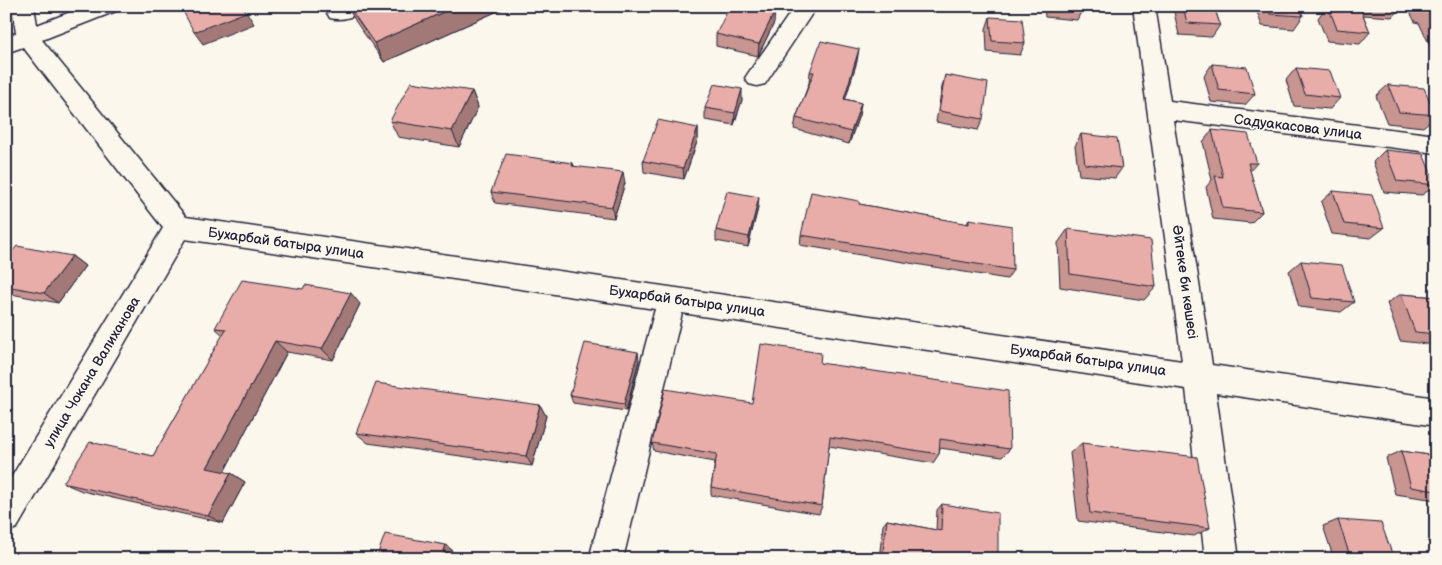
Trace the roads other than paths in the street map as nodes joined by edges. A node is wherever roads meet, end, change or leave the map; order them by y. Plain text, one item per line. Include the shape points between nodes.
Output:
1 (23, 6) edge
2 (108, 6) edge
3 (806, 6) edge
4 (1144, 6) edge
5 (17, 41) edge
6 (757, 78) dead end
7 (1160, 109) junction
8 (1436, 144) edge
9 (178, 227) junction
10 (672, 299) junction
11 (1199, 376) junction
12 (1436, 412) edge
13 (6, 517) edge
14 (606, 559) edge
15 (1222, 559) edge

1 - 5 street
2 - 5 street
3 - 6 street
4 - 7 street, Әйтеке би көшесі
5 - 9 street
7 - 8 street, Садуакасова улица
7 - 11 street, Әйтеке би көшесі
9 - 10 street, Бухарбай батыра улица
9 - 13 street, улица Чокана Валиханова
10 - 11 street, Бухарбай батыра улица
10 - 14 street
11 - 12 street, Бухарбай батыра улица
11 - 15 street, Әйтеке би көшесі

